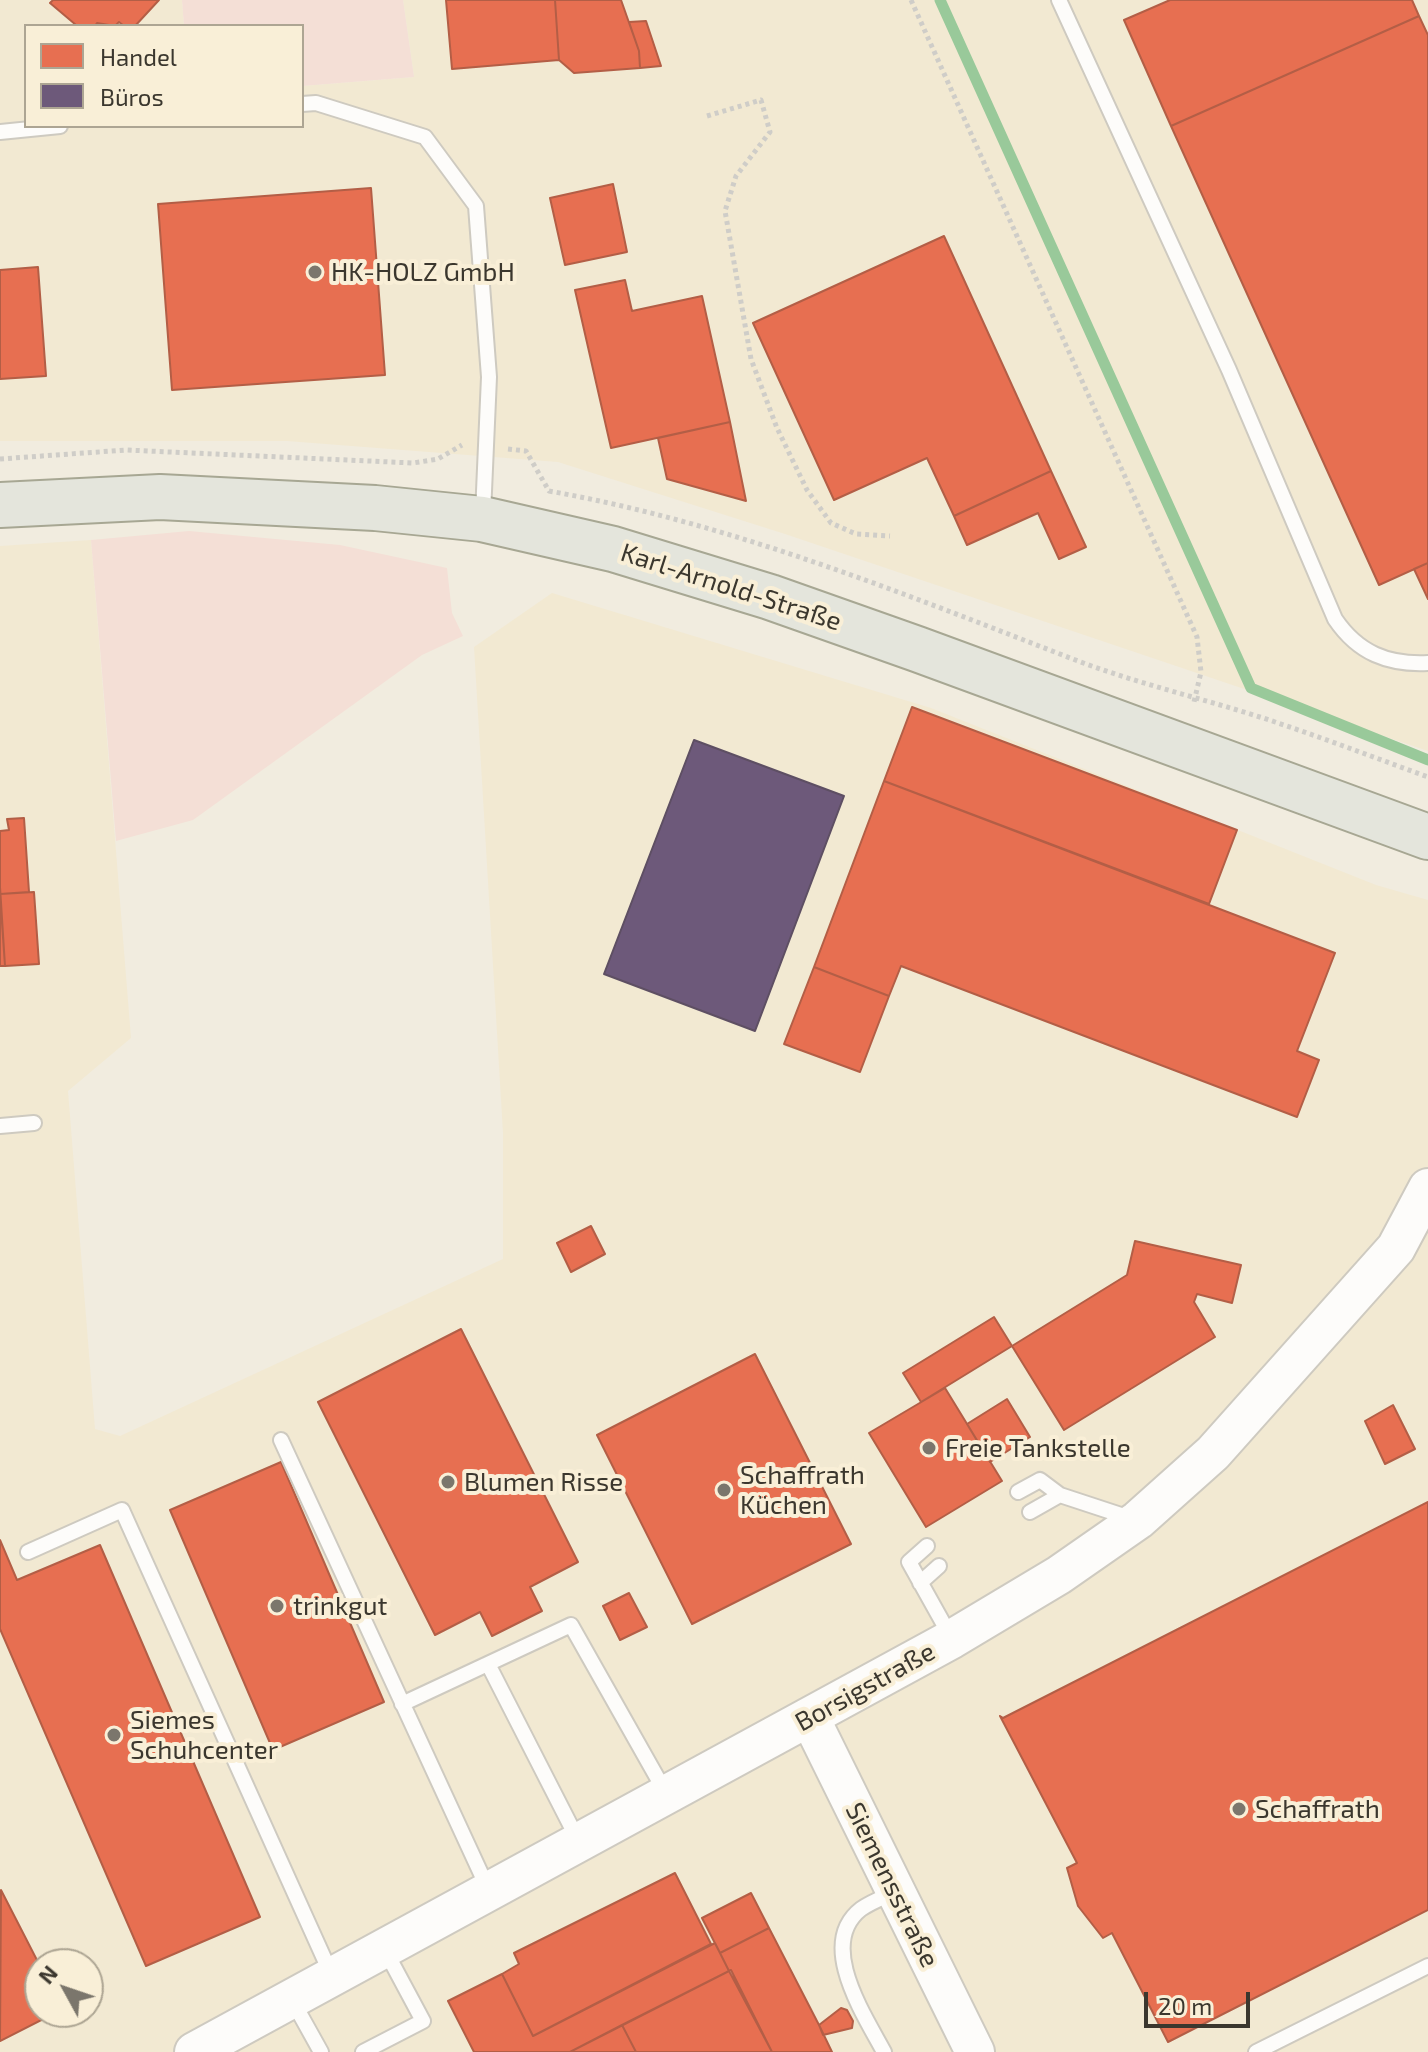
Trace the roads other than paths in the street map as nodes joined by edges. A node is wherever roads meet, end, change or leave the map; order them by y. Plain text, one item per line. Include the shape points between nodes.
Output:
1 (1059, 0) edge
2 (304, 104) edge
3 (40, 128) edge
4 (0, 132) edge
5 (0, 505) edge
6 (482, 519) junction
7 (1428, 663) edge
8 (1428, 837) edge
9 (34, 1123) dead end
10 (0, 1126) edge
11 (1428, 1188) edge
12 (281, 1440) dead end
13 (1018, 1492) dead end
14 (1060, 1495) junction
15 (1030, 1512) dead end
16 (1138, 1520) junction
17 (927, 1546) dead end
18 (28, 1552) dead end
19 (939, 1566) dead end
20 (920, 1583) junction
21 (952, 1639) junction
22 (488, 1664) junction
23 (402, 1704) junction
24 (810, 1718) junction
25 (667, 1795) junction
26 (579, 1843) junction
27 (489, 1891) junction
28 (895, 1892) junction
29 (384, 1948) junction
30 (1428, 1966) edge
31 (332, 1976) junction
32 (291, 1998) junction
33 (194, 2052) edge
34 (321, 2052) edge
35 (363, 2052) edge
36 (884, 2052) edge
37 (975, 2052) edge
38 (1256, 2052) edge

1 - 7 lane via 1229,370 1335,619 1347,637 1381,660
2 - 6 lane via 425,137 476,206 489,377
3 - 4 lane
5 - 6 main road, Karl-Arnold-Straße via 160,497
6 - 8 main road, Karl-Arnold-Straße via 613,549 770,597
9 - 10 lane
11 - 16 street, Borsigstraße via 1396,1248 1311,1347 1213,1453
12 - 23 lane
13 - 14 lane via 1040,1480
14 - 15 lane
14 - 16 lane
16 - 21 street, Borsigstraße
17 - 20 lane via 909,1562
18 - 31 lane via 122,1510
19 - 20 lane
20 - 21 lane
21 - 24 street, Borsigstraße
22 - 23 lane
22 - 25 lane via 571,1625
22 - 26 lane
23 - 27 lane
24 - 25 street, Borsigstraße
24 - 28 street, Siemensstraße
25 - 26 street, Borsigstraße
26 - 27 street, Borsigstraße
27 - 29 street, Borsigstraße
28 - 36 lane via 859,1910 843,1949 843,1969
28 - 37 street, Siemensstraße
29 - 31 street, Borsigstraße
29 - 35 lane via 423,2021
30 - 38 lane
31 - 32 street, Borsigstraße
32 - 33 street, Borsigstraße
32 - 34 lane

